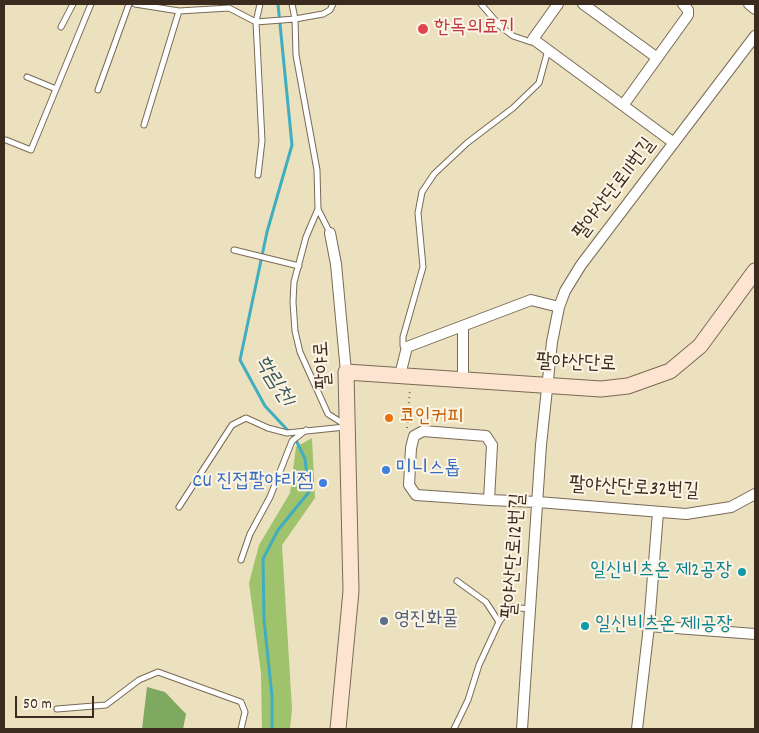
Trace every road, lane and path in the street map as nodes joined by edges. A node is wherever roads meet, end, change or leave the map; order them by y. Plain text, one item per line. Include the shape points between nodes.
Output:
1 (73, 4) edge
2 (91, 4) edge
3 (128, 4) edge
4 (135, 4) edge
5 (260, 4) edge
6 (292, 4) edge
7 (332, 4) edge
8 (481, 4) edge
9 (558, 4) edge
10 (583, 4) edge
11 (683, 4) edge
12 (749, 4) edge
13 (213, 6) edge
14 (755, 9) edge
15 (179, 11) junction
16 (295, 19) junction
17 (256, 22) junction
18 (60, 27) dead end
19 (755, 36) edge
20 (533, 39) junction
21 (548, 50) junction
22 (656, 57) junction
23 (27, 77) dead end
24 (56, 89) junction
25 (98, 90) dead end
26 (624, 104) junction
27 (144, 125) dead end
28 (6, 140) dead end
29 (674, 143) junction
30 (258, 175) dead end
31 (318, 209) junction
32 (330, 233) joint
33 (234, 250) dead end
34 (298, 266) junction
35 (755, 271) edge
36 (559, 307) junction
37 (463, 326) junction
38 (407, 347) junction
39 (346, 372) junction
40 (406, 375) junction
41 (463, 378) junction
42 (548, 385) junction
43 (348, 427) junction
44 (307, 430) junction
45 (411, 448) junction
46 (755, 494) edge
47 (489, 500) junction
48 (538, 502) junction
49 (180, 507) dead end
50 (658, 512) junction
51 (241, 560) dead end
52 (457, 581) dead end
53 (530, 609) junction
54 (499, 622) junction
55 (649, 626) junction
56 (755, 634) edge
57 (57, 710) dead end
58 (241, 729) edge
59 (338, 729) edge
60 (454, 729) edge
61 (522, 729) edge
62 (637, 729) edge

1 - 18 lane
2 - 24 lane
3 - 25 lane
4 - 15 lane
5 - 17 lane
6 - 16 lane, 팔야로
7 - 16 lane via 330,10 323,14
8 - 20 lane via 500,26 514,36 531,42
9 - 20 street
10 - 22 street
11 - 22 street via 688,15
12 - 14 street
13 - 15 lane
13 - 17 lane via 229,8
15 - 27 lane
16 - 17 lane
16 - 31 lane, 팔야로 via 296,55 316,170
17 - 30 lane via 262,141
19 - 29 street, 팔야산단로11번길
20 - 21 street
21 - 26 street
21 - 38 lane via 538,83 434,174 422,192 418,213 423,267 403,338 403,346
22 - 26 street
23 - 24 lane
24 - 28 lane via 31,150
26 - 29 street
29 - 36 street, 팔야산단로11번길 via 582,265
31 - 32 lane, 팔야로
31 - 34 lane
32 - 39 street, 팔야로
33 - 34 lane
34 - 43 lane via 292,302 300,352 328,414
35 - 42 street, 팔야산단로 via 700,346 670,371 628,386 601,389
36 - 37 street via 531,300
36 - 42 street, 팔야산단로11번길 via 554,323
37 - 38 street
37 - 41 street
38 - 40 street
39 - 40 street, 팔야산단로
39 - 43 street, 팔야로
40 - 41 street, 팔야산단로
40 - 45 path via 406,423
41 - 42 street, 팔야산단로
42 - 48 street, 팔야산단로12번길
43 - 44 lane
43 - 59 street, 팔야로 via 351,591
44 - 49 lane via 287,433 246,418 232,425
44 - 51 lane via 292,441
45 - 47 street, 팔야산단로32번길 via 409,485 414,494
45 - 47 street via 414,436 423,431 486,436 492,445
46 - 50 street, 팔야산단로32번길 via 731,507 686,514
47 - 48 street, 팔야산단로32번길
48 - 50 street, 팔야산단로32번길
48 - 53 street, 팔야산단로12번길
50 - 55 street
52 - 54 lane via 486,602
53 - 54 lane via 510,607
53 - 61 street, 팔야산단로12번길
54 - 60 lane
55 - 56 street
55 - 62 street
57 - 58 lane via 106,705 139,680 158,672 241,702 245,712

